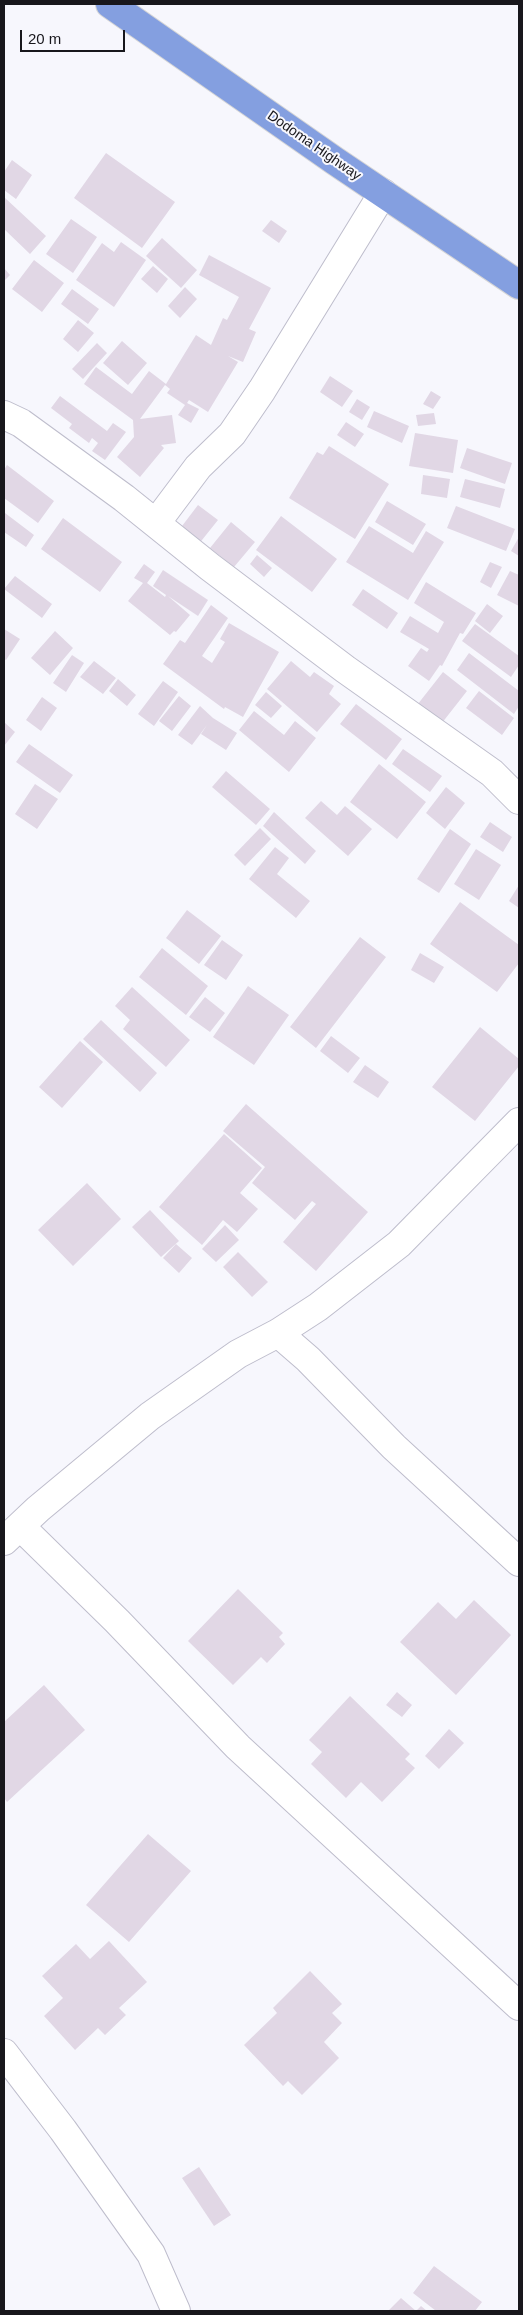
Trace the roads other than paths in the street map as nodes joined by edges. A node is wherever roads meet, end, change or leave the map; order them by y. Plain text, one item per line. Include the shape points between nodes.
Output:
1 (110, 4) edge
2 (383, 194) junction
3 (519, 285) edge
4 (4, 415) edge
5 (156, 523) junction
6 (519, 800) edge
7 (519, 1122) edge
8 (278, 1333) junction
9 (12, 1534) edge
10 (519, 1562) edge
11 (519, 2006) edge
12 (4, 2053) edge
13 (176, 2311) edge

1 - 2 highway, Dodoma Highway
2 - 3 highway, Dodoma Highway
2 - 5 street via 232,434 198,467
4 - 5 street via 21,423
5 - 6 street via 345,669 492,773
7 - 8 street via 399,1244 318,1307
8 - 9 street via 238,1354 150,1416
8 - 10 street via 394,1447
9 - 11 street via 117,1621 238,1747
12 - 13 street via 151,2254

